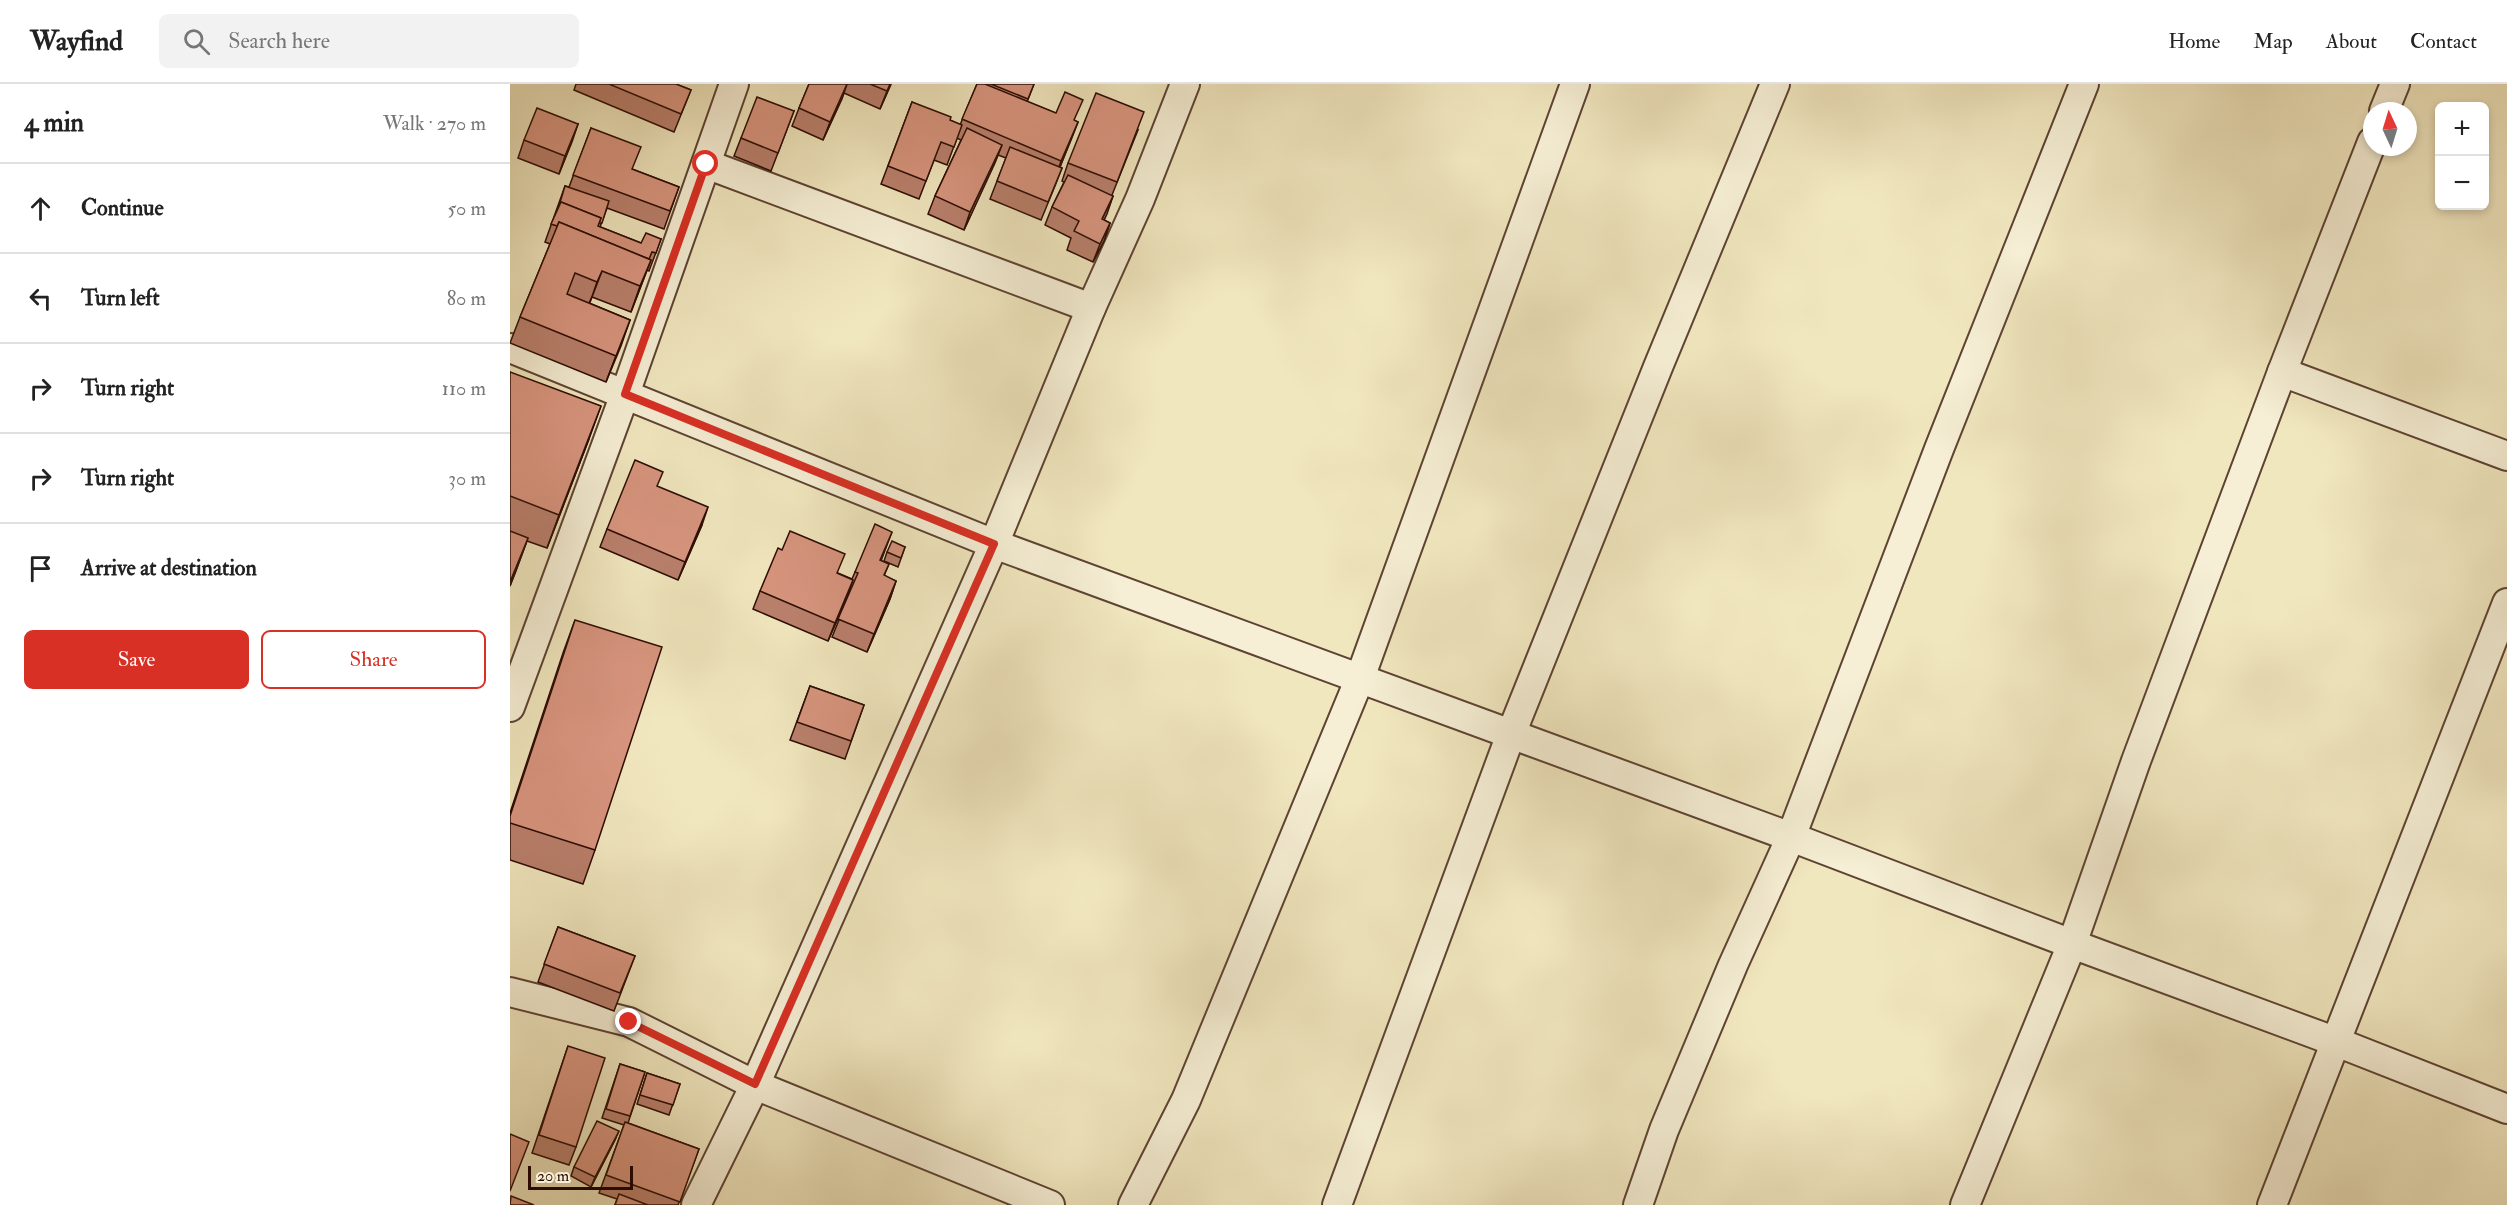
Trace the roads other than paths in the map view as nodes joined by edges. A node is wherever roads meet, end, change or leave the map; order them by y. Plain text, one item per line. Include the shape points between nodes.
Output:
1 (734, 84) edge
2 (1185, 84) edge
3 (1575, 84) edge
4 (1775, 84) edge
5 (2084, 84) edge
6 (2395, 84) edge
7 (2388, 102) edge
8 (2367, 156) edge
9 (706, 164) junction
10 (1091, 308) junction
11 (510, 348) edge
12 (2282, 372) junction
13 (625, 394) junction
14 (2507, 456) edge
15 (994, 544) junction
16 (2507, 603) edge
17 (1360, 678) junction
18 (510, 707) edge
19 (1511, 734) junction
20 (1791, 837) junction
21 (2072, 945) junction
22 (510, 992) edge
23 (2334, 1041) junction
24 (755, 1084) junction
25 (2507, 1109) edge
26 (696, 1205) edge
27 (1050, 1205) edge
28 (1133, 1205) edge
29 (1337, 1205) edge
30 (1638, 1205) edge
31 (1965, 1205) edge
32 (2272, 1205) edge

1 - 9 street
2 - 10 street via 1140,199
3 - 17 street
4 - 19 street
5 - 20 street
6 - 7 street
8 - 12 street
9 - 10 street
9 - 13 street
10 - 15 street
11 - 13 street
12 - 14 street
12 - 21 street via 2136,761
13 - 15 street
13 - 18 street
15 - 17 street
15 - 24 street
16 - 23 street
17 - 19 street
17 - 28 street via 1186,1100
19 - 20 street
19 - 29 street
20 - 21 street
20 - 30 street via 1664,1130
21 - 23 street
21 - 31 street
22 - 24 street via 629,1022
23 - 25 street
23 - 32 street
24 - 26 street
24 - 27 street

